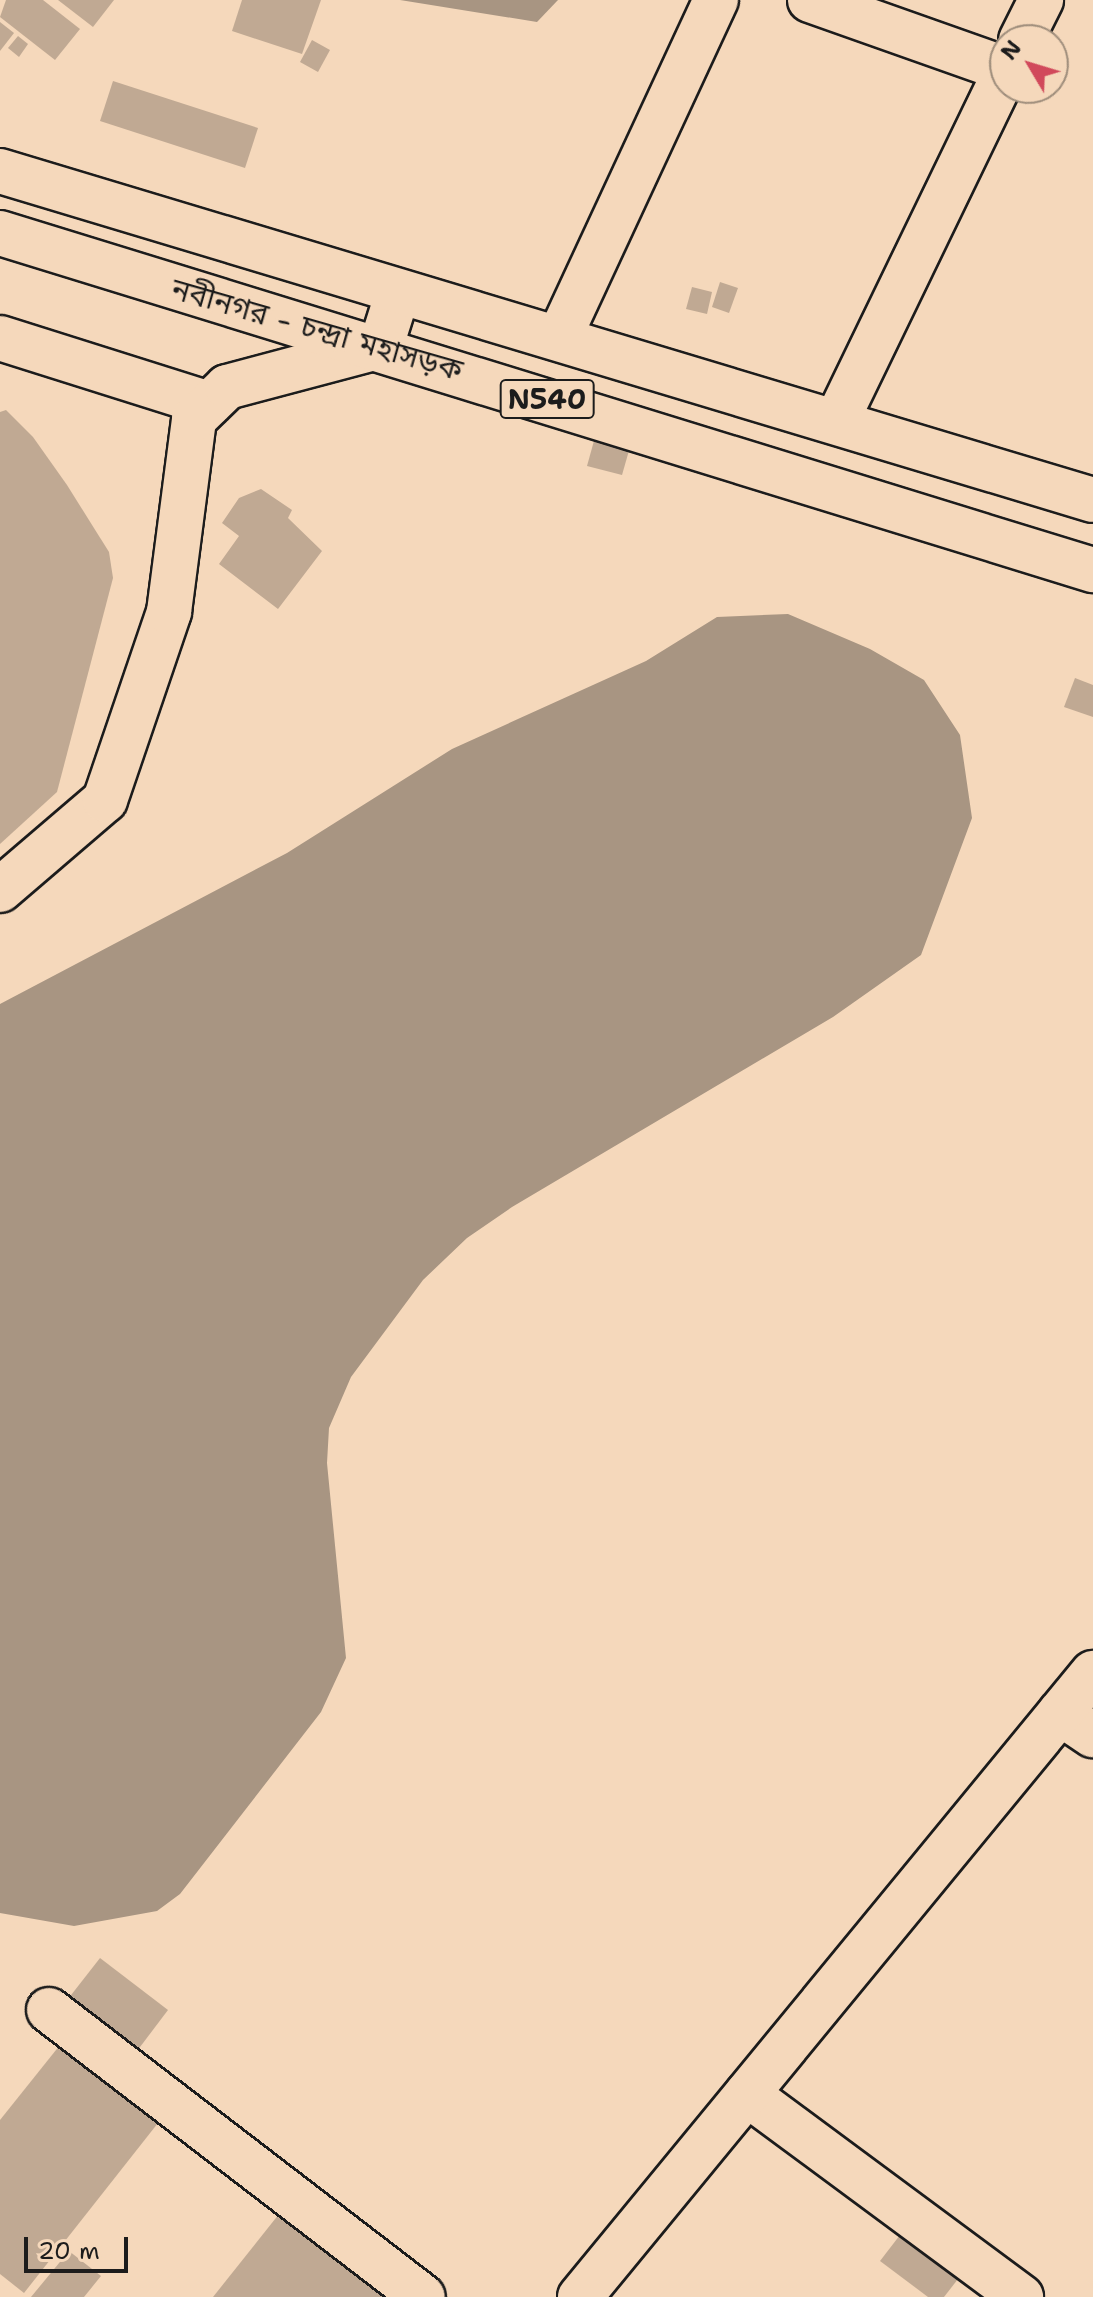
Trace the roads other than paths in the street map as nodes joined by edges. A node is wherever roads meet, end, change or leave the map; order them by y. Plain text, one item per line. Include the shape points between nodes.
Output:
1 (716, 0) edge
2 (810, 0) edge
3 (1041, 0) edge
4 (1029, 24) edge
5 (989, 65) edge
6 (989, 104) edge
7 (0, 171) edge
8 (0, 233) edge
9 (398, 292) junction
10 (0, 338) edge
11 (559, 338) junction
12 (381, 346) junction
13 (209, 404) junction
14 (837, 420) junction
15 (1093, 500) edge
16 (1093, 570) edge
17 (0, 890) edge
18 (1093, 1673) edge
19 (1077, 1724) edge
20 (49, 2010) dead end
21 (747, 2094) junction
22 (588, 2294) edge
23 (423, 2297) edge
24 (1021, 2297) edge

1 - 11 main road
2 - 5 main road
3 - 4 main road
6 - 14 main road
7 - 9 main road, নবীনগর - চন্দ্রা মহাসড়ক / N540
8 - 12 main road, নবীনগর - চন্দ্রা মহাসড়ক / N540 via 330,338
9 - 11 main road, নবীনগর - চন্দ্রা মহাসড়ক / N540
9 - 12 main road
10 - 13 main road
11 - 14 main road, নবীনগর - চন্দ্রা মহাসড়ক / N540
12 - 13 main road via 227,387
12 - 16 main road, নবীনগর - চন্দ্রা মহাসড়ক / N540
13 - 17 main road via 194,419 169,612 105,800
14 - 15 main road, নবীনগর - চন্দ্রা মহাসড়ক / N540
18 - 19 main road
19 - 21 main road
20 - 23 main road
21 - 22 main road
21 - 24 main road

